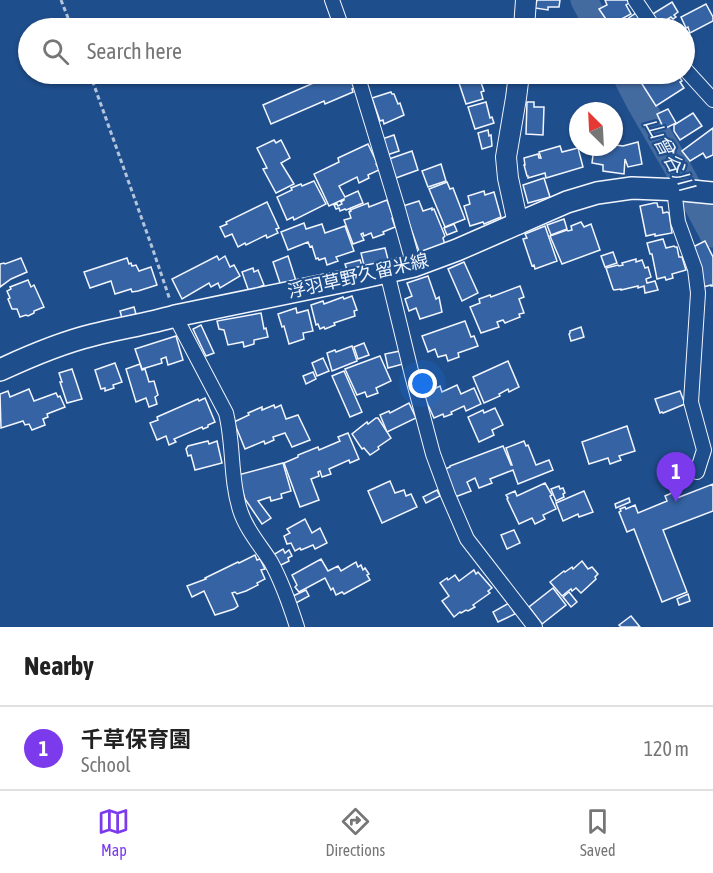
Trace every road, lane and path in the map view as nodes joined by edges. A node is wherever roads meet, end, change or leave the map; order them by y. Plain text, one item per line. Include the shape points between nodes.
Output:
1 (61, 0) edge
2 (332, 0) edge
3 (526, 0) edge
4 (635, 0) edge
5 (68, 18) edge
6 (338, 18) edge
7 (525, 18) edge
8 (647, 18) edge
9 (695, 80) edge
10 (94, 84) edge
11 (360, 84) edge
12 (518, 84) edge
13 (713, 100) edge
14 (692, 191) edge
15 (518, 224) junction
16 (414, 266) junction
17 (387, 272) junction
18 (175, 316) junction
19 (0, 370) edge
20 (697, 472) dead end
21 (297, 627) edge
22 (535, 627) edge

1 - 5 path
2 - 6 street
3 - 7 street
4 - 8 street
9 - 13 street
10 - 18 path
11 - 16 street
12 - 15 street via 506,157
14 - 15 main road, 浮羽草野久留米線 via 632,188 597,194 567,202
14 - 20 street via 678,222 695,269 698,293 691,402 704,450
15 - 16 main road, 浮羽草野久留米線
16 - 17 main road, 浮羽草野久留米線
17 - 18 main road, 浮羽草野久留米線
17 - 22 street via 433,454 448,495 467,539
18 - 19 main road, 浮羽草野久留米線 via 71,341
18 - 21 street via 226,413 240,509 272,564

